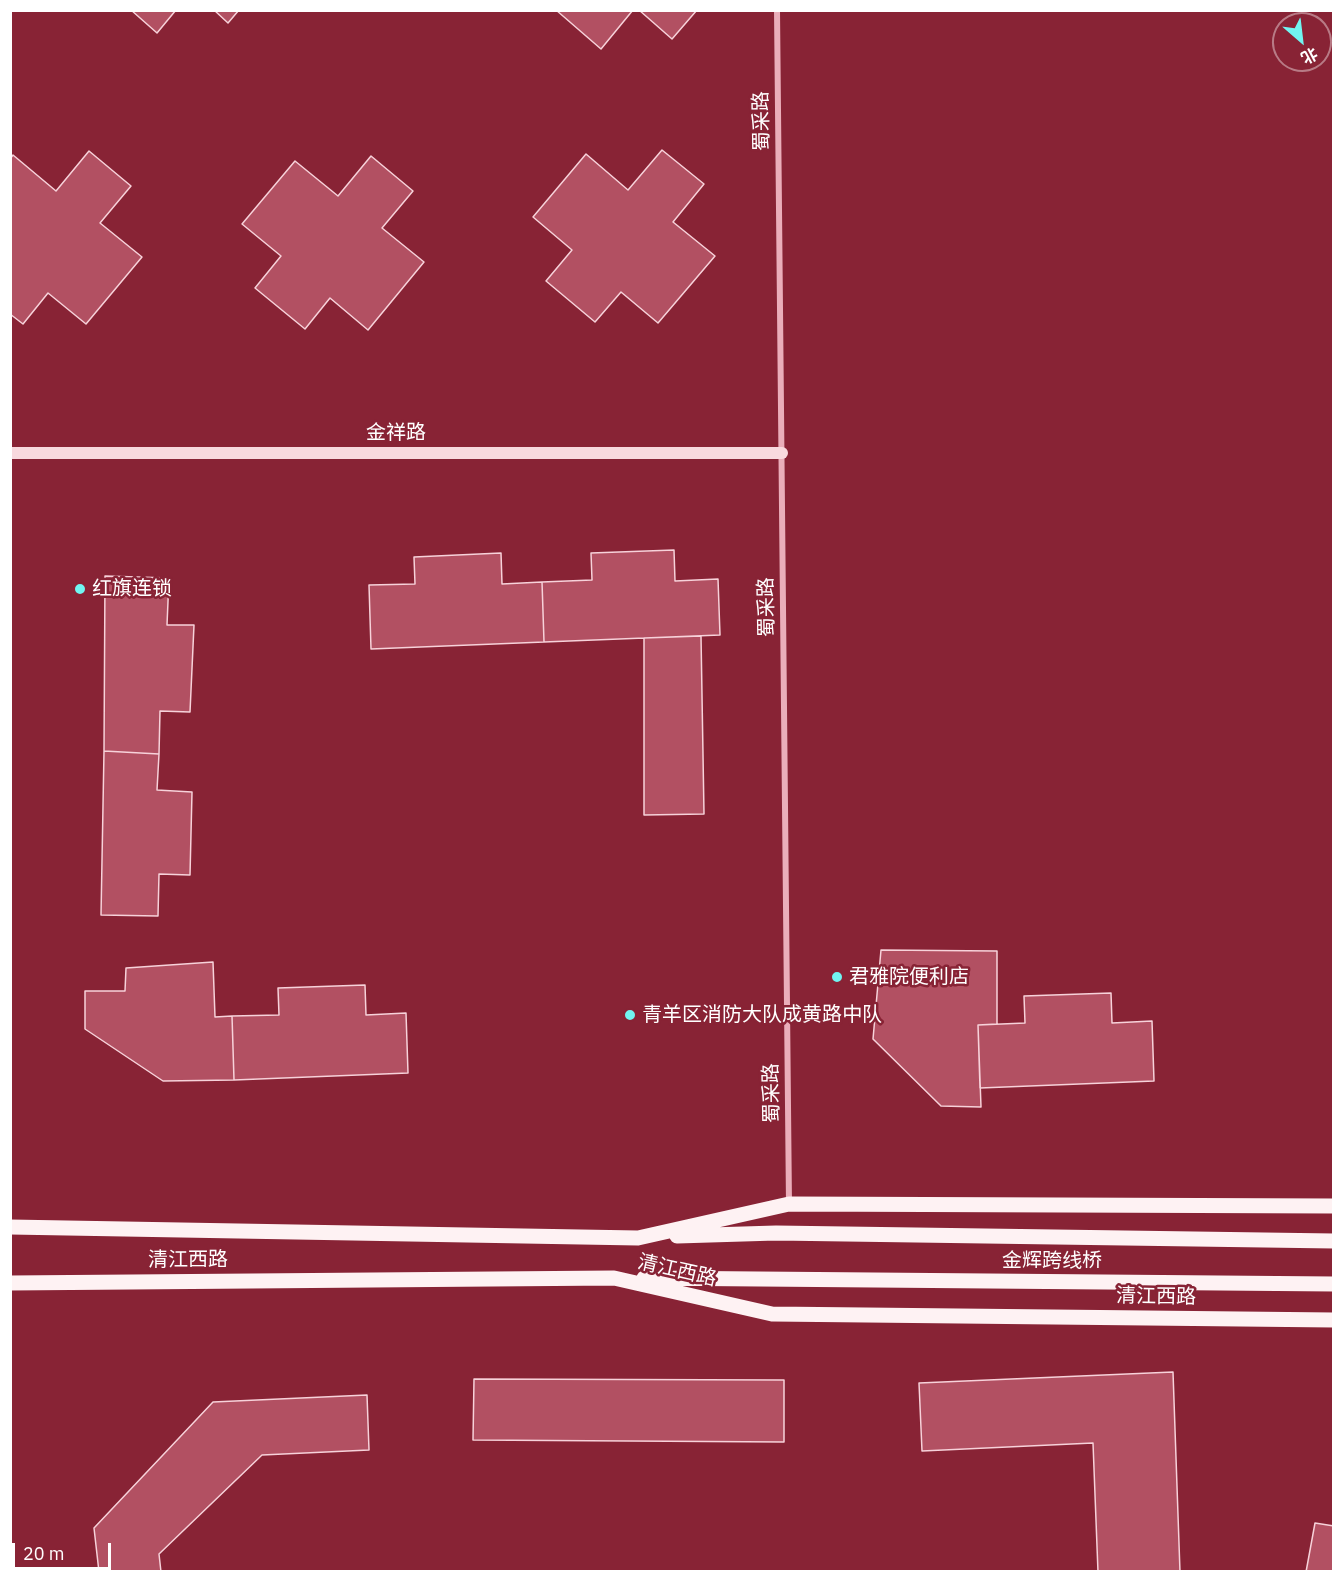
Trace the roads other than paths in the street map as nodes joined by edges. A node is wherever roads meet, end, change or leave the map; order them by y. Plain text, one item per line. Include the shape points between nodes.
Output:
1 (777, 10) edge
2 (10, 453) edge
3 (782, 453) junction
4 (789, 1204) junction
5 (1334, 1206) edge
6 (10, 1227) edge
7 (638, 1238) junction
8 (1334, 1241) edge
9 (614, 1278) junction
10 (10, 1282) edge
11 (1334, 1284) edge
12 (1334, 1320) edge

1 - 3 street, 蜀采路
2 - 3 street, 金祥路
3 - 4 street, 蜀采路
4 - 5 main road, 清江西路
4 - 7 main road, 清江西路
6 - 7 main road, 清江西路
7 - 8 main road, 金辉跨线桥 via 776,1233
9 - 10 main road, 清江西路
9 - 11 main road, 金辉跨线桥
9 - 12 main road, 清江西路 via 772,1314

